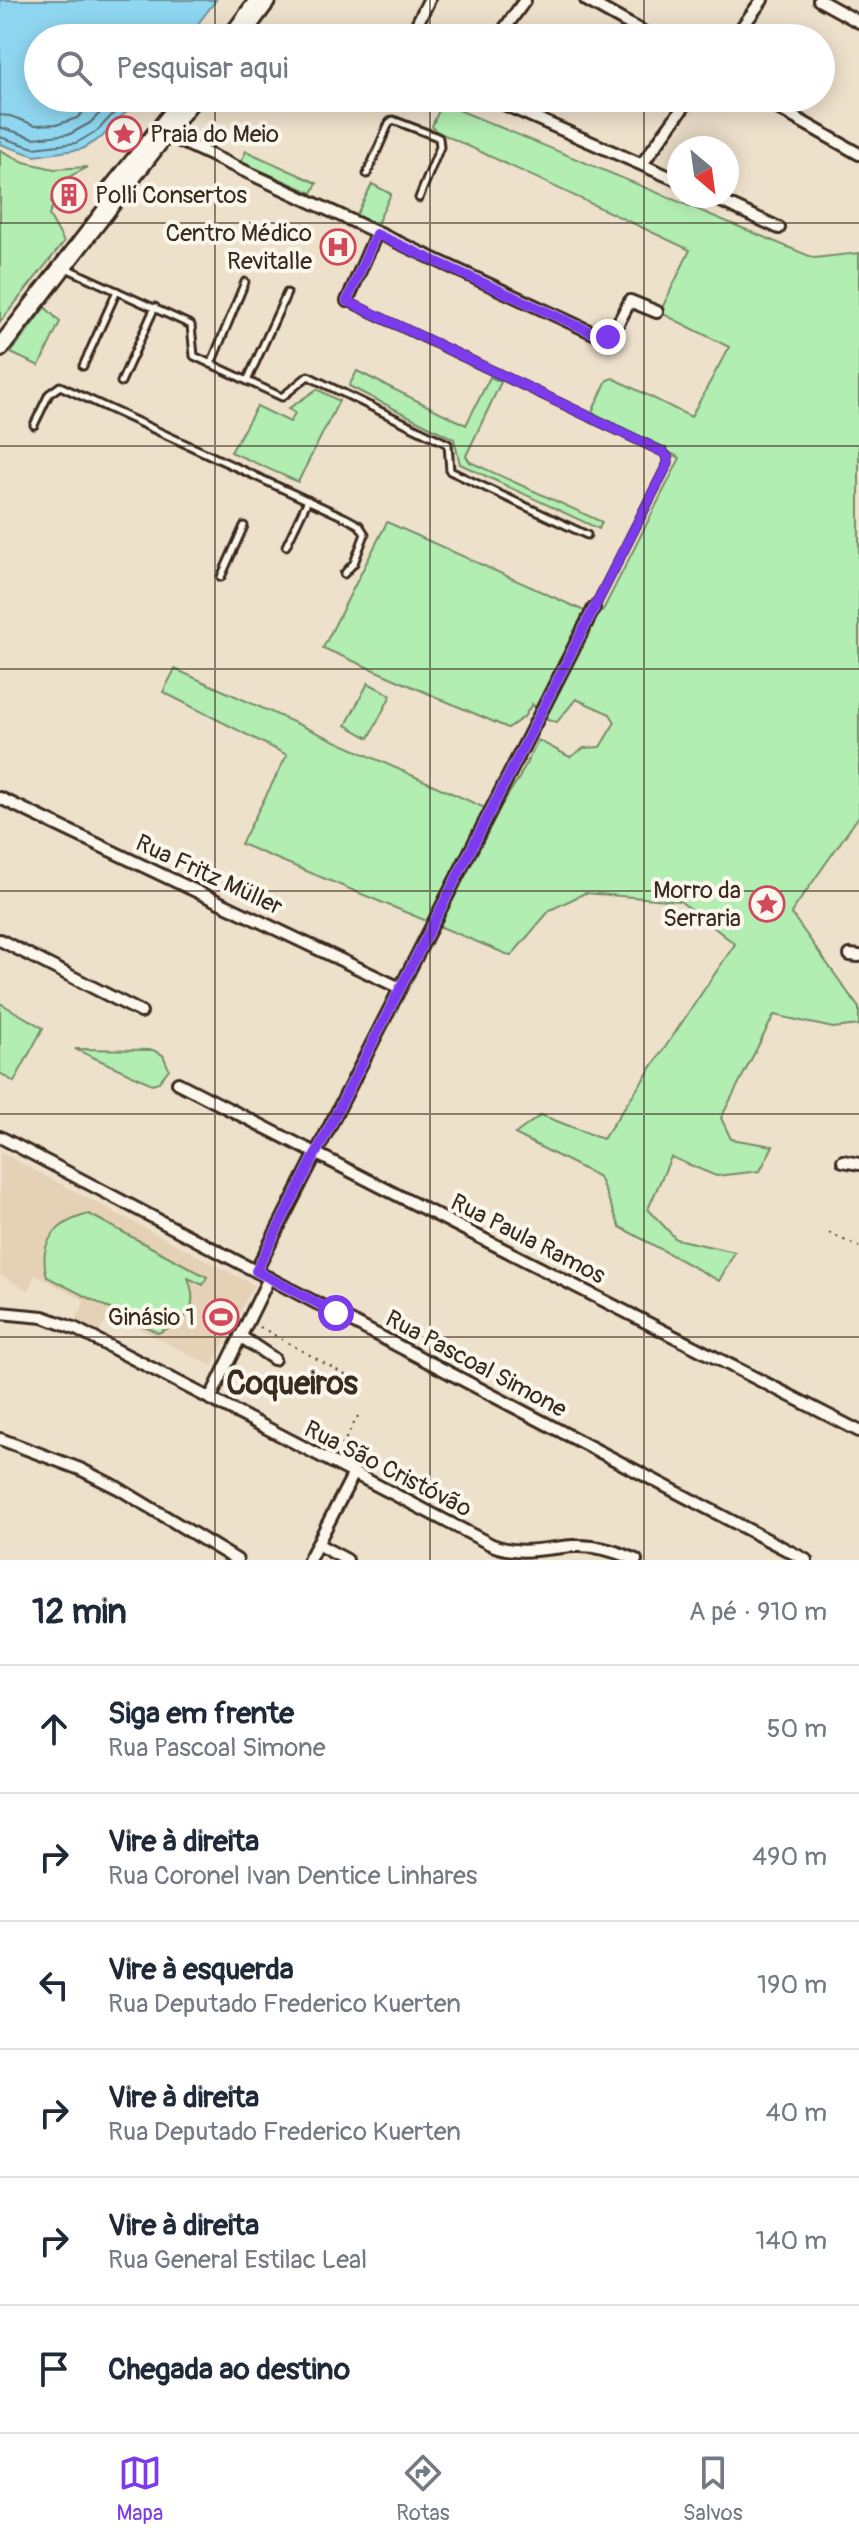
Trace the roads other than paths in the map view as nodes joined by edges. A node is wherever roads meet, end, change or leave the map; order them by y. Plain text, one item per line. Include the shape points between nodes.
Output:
1 (255, 0) edge
2 (267, 0) edge
3 (429, 0) edge
4 (525, 0) edge
5 (586, 0) edge
6 (762, 0) edge
7 (819, 0) edge
8 (859, 22) edge
9 (237, 24) edge
10 (249, 24) edge
11 (417, 24) edge
12 (508, 24) edge
13 (629, 24) edge
14 (744, 24) edge
15 (170, 112) edge
16 (182, 112) edge
17 (522, 112) edge
18 (680, 112) edge
19 (785, 112) edge
20 (165, 134) junction
21 (859, 154) edge
22 (642, 164) junction
23 (367, 174) dead end
24 (667, 175) edge
25 (107, 190) dead end
26 (419, 198) dead end
27 (736, 208) edge
28 (779, 228) dead end
29 (376, 234) junction
30 (62, 266) junction
31 (245, 282) dead end
32 (117, 291) junction
33 (287, 293) dead end
34 (347, 301) joint
35 (155, 307) junction
36 (657, 312) dead end
37 (0, 348) edge
38 (211, 364) junction
39 (83, 366) dead end
40 (247, 381) junction
41 (121, 382) dead end
42 (34, 425) dead end
43 (308, 500) junction
44 (244, 526) dead end
45 (587, 535) dead end
46 (286, 546) dead end
47 (344, 574) dead end
48 (221, 577) dead end
49 (594, 608) joint
50 (0, 798) edge
51 (0, 940) edge
52 (400, 988) junction
53 (141, 1012) dead end
54 (178, 1083) dead end
55 (0, 1137) edge
56 (316, 1153) junction
57 (843, 1161) dead end
58 (859, 1164) edge
59 (256, 1271) junction
60 (269, 1278) junction
61 (0, 1313) edge
62 (240, 1336) junction
63 (274, 1359) dead end
64 (210, 1399) junction
65 (859, 1431) edge
66 (0, 1439) edge
67 (354, 1473) junction
68 (317, 1544) junction
69 (237, 1560) edge
70 (309, 1560) edge
71 (347, 1560) edge
72 (636, 1560) edge
73 (806, 1560) edge

1 - 9 street
2 - 10 main road
3 - 11 street
4 - 12 street
5 - 13 street
6 - 14 street
7 - 8 street
15 - 25 street
16 - 20 main road
17 - 22 street
18 - 22 street
19 - 21 street
20 - 29 street
20 - 30 main road
22 - 24 street
23 - 26 lane via 393,120 435,136 440,147
27 - 28 street
29 - 34 street
29 - 36 street via 602,337 613,333 630,301
30 - 32 lane
30 - 37 main road
31 - 38 lane
32 - 35 lane
32 - 39 lane
33 - 40 lane
34 - 49 lane via 668,458
35 - 38 lane via 191,325 194,356
35 - 41 lane
38 - 40 lane
40 - 45 lane via 282,397 308,376 448,444 450,471
42 - 43 lane via 49,394 60,386
43 - 46 lane
43 - 47 lane via 363,529 364,542
44 - 48 lane
49 - 52 street
50 - 52 street, Rua Fritz Müller
51 - 53 street
52 - 56 street
54 - 56 street, Rua Paula Ramos
55 - 59 street, Rua Pascoal Simone
56 - 59 street
56 - 65 street, Rua Paula Ramos
57 - 58 street
59 - 60 street, Rua Pascoal Simone
60 - 62 street
60 - 73 street, Rua Pascoal Simone
61 - 64 street, Rua São Cristóvão via 60,1321
62 - 63 street
62 - 64 street
64 - 67 street, Rua São Cristóvão
66 - 69 street via 118,1488
67 - 68 street
67 - 72 street, Rua São Cristóvão via 506,1550 589,1546
68 - 70 street
68 - 71 street

